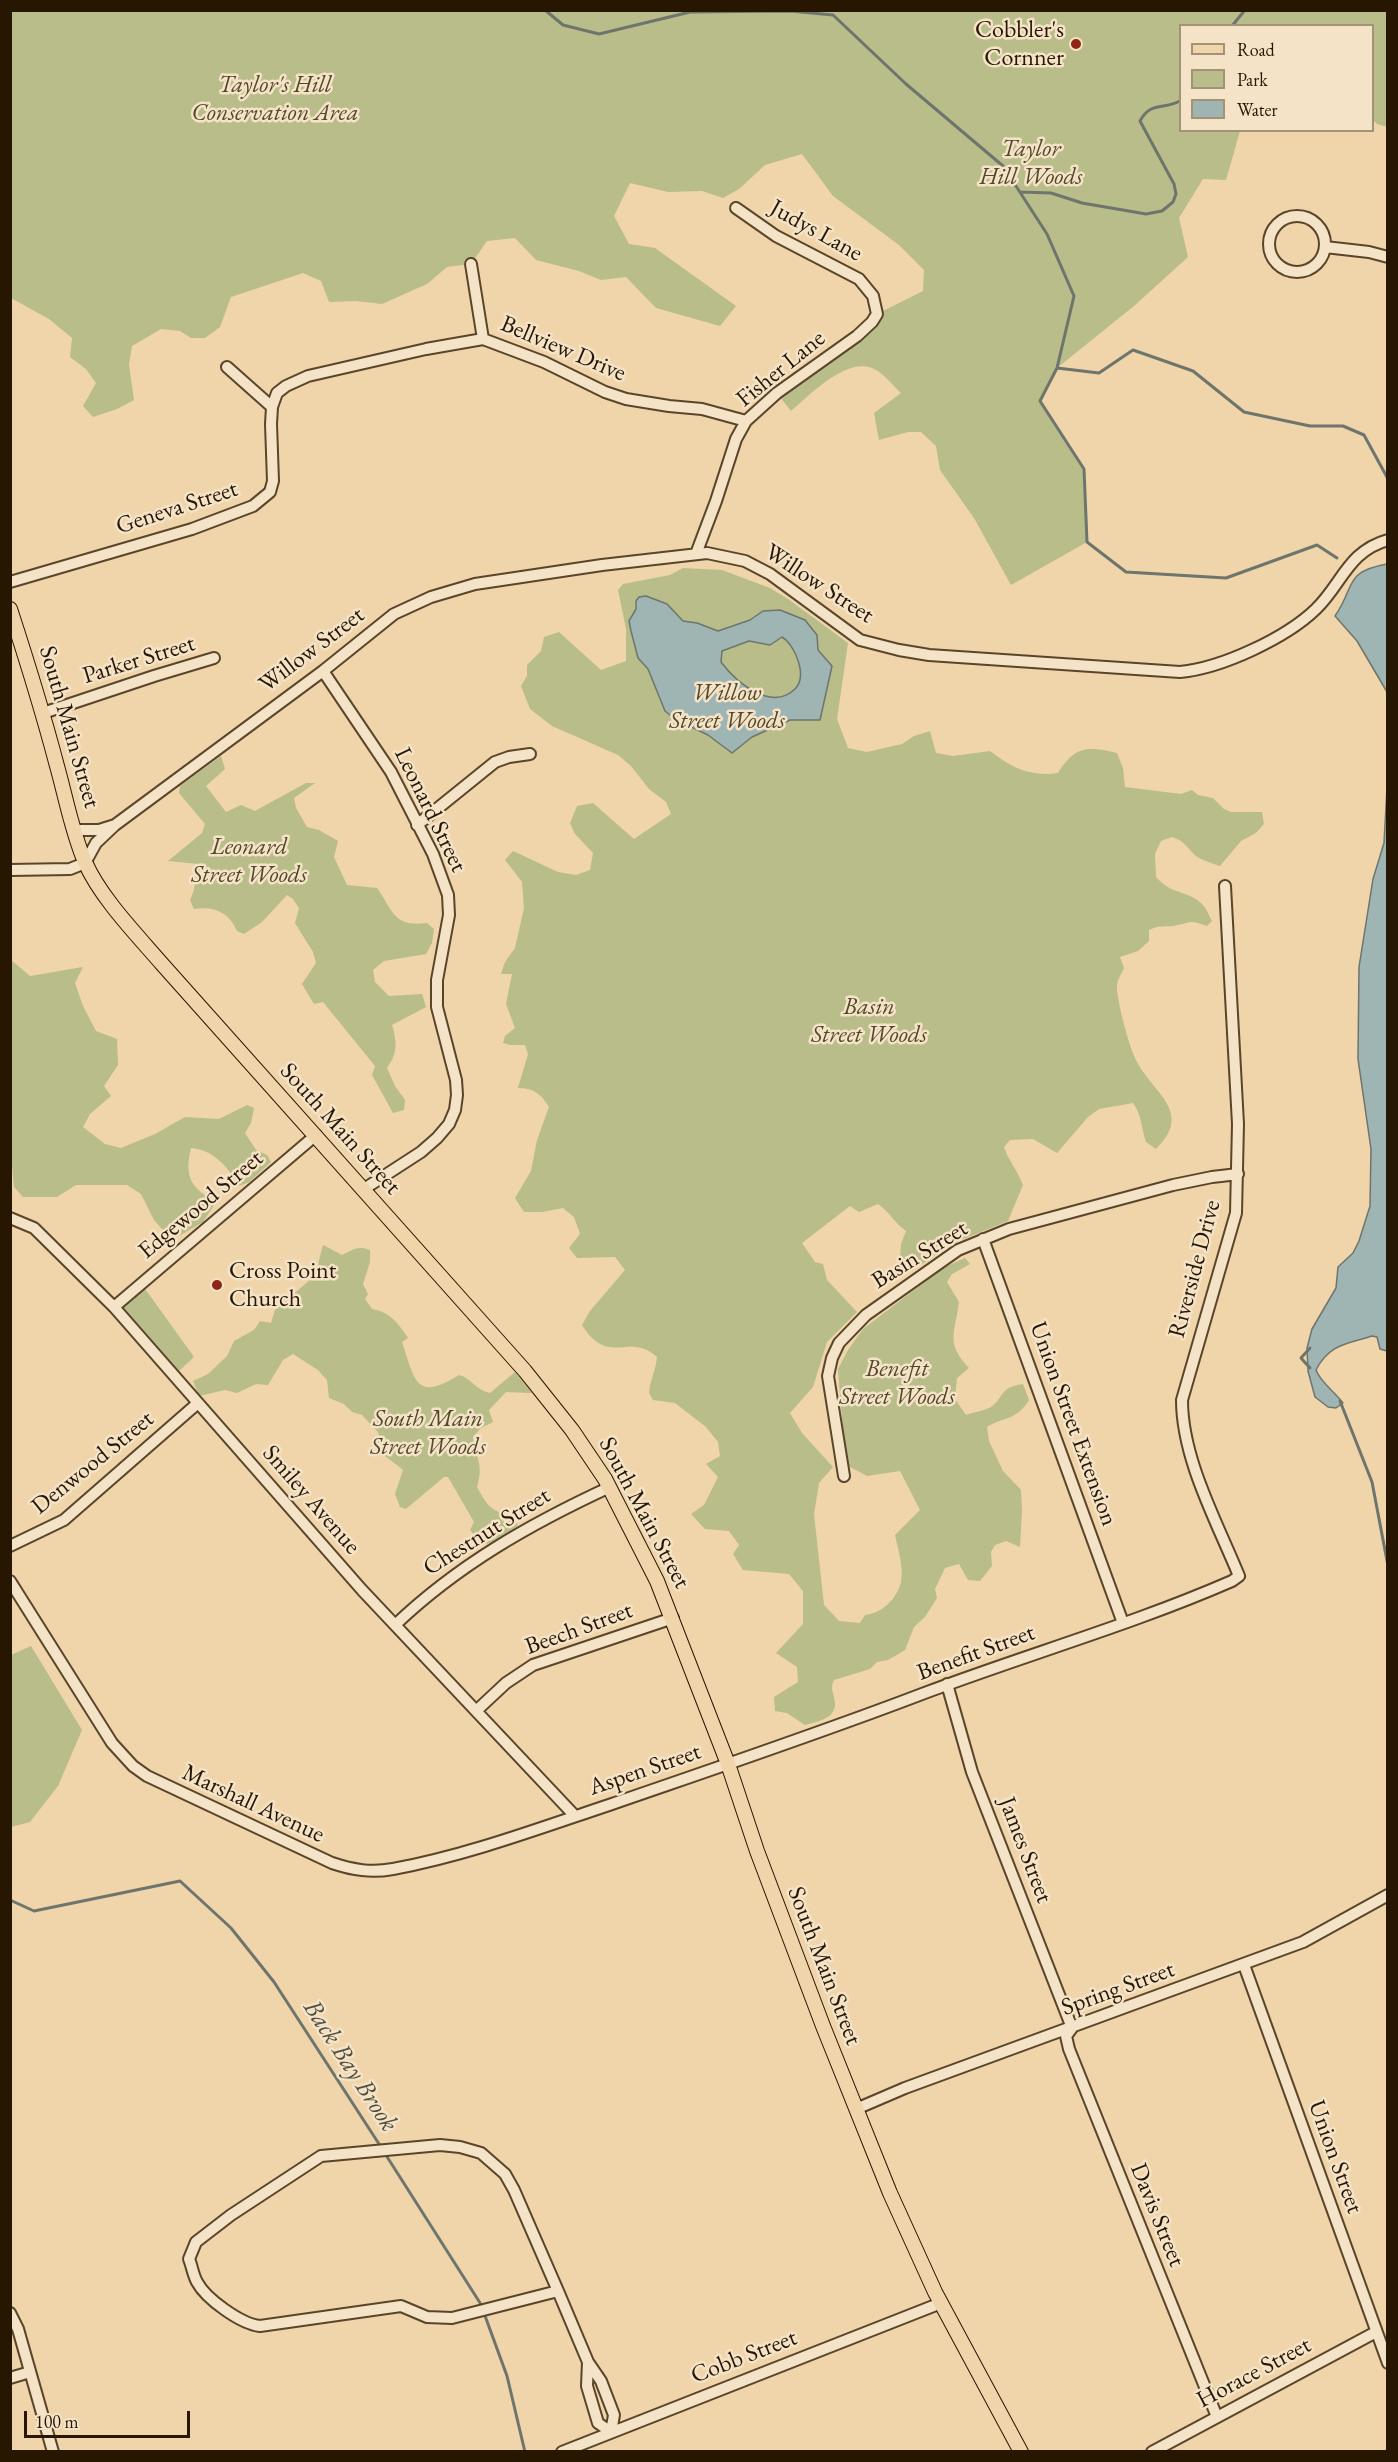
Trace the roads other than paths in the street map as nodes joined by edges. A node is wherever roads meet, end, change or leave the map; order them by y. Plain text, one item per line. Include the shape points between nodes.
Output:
1 (736, 208) dead end
2 (1325, 247) junction
3 (1388, 257) edge
4 (471, 264) dead end
5 (868, 326) joint
6 (483, 339) junction
7 (227, 367) dead end
8 (272, 407) junction
9 (746, 422) junction
10 (1388, 540) edge
11 (696, 554) junction
12 (10, 582) edge
13 (10, 609) edge
14 (214, 658) dead end
15 (323, 671) junction
16 (43, 713) junction
17 (530, 754) dead end
18 (115, 825) junction
19 (417, 825) junction
20 (75, 830) junction
21 (85, 863) junction
22 (10, 870) edge
23 (1225, 886) dead end
24 (316, 1136) junction
25 (1238, 1174) junction
26 (364, 1189) junction
27 (10, 1218) edge
28 (983, 1239) junction
29 (114, 1307) junction
30 (198, 1403) junction
31 (844, 1476) dead end
32 (610, 1487) junction
33 (10, 1546) edge
34 (1236, 1578) joint
35 (10, 1581) edge
36 (673, 1618) junction
37 (1123, 1623) junction
38 (394, 1625) junction
39 (947, 1684) junction
40 (476, 1711) junction
41 (728, 1764) junction
42 (575, 1816) junction
43 (1388, 1895) edge
44 (1244, 1965) junction
45 (1072, 2028) junction
46 (856, 2109) junction
47 (558, 2291) junction
48 (941, 2303) junction
49 (10, 2313) edge
50 (1376, 2332) junction
51 (588, 2362) junction
52 (1388, 2363) edge
53 (30, 2372) junction
54 (10, 2378) edge
55 (1216, 2417) junction
56 (611, 2432) junction
57 (53, 2451) edge
58 (562, 2451) edge
59 (1021, 2451) edge
60 (1152, 2451) edge

1 - 5 street, Judys Lane via 776,236 859,279 868,288 877,314
2 - 2 street via 1318,226 1298,216 1277,224 1268,245 1278,265 1299,273 1318,263
2 - 3 street
4 - 6 street
5 - 9 street, Fisher Lane via 777,393
6 - 8 street, Bellview Drive via 308,376 277,393
6 - 9 street, Bellview Drive via 615,395 702,409
7 - 8 street
8 - 12 street, Geneva Street via 273,481 263,500 192,528
9 - 11 street, Fisher Lane via 736,439
10 - 11 street, Willow Street via 1352,561 1318,608 1293,627 1213,666 1180,672 899,650 860,640 770,574 745,561
11 - 15 street, Willow Street via 508,578 449,590 394,614
13 - 16 main road, South Main Street
14 - 16 street, Parker Street
15 - 18 street, Willow Street
15 - 19 street, Leonard Street via 391,772
16 - 20 main road, South Main Street
17 - 19 street via 495,762
18 - 20 street
18 - 21 street, Willow Street via 96,843
19 - 26 street, Leonard Street via 448,896 437,1007 456,1080 455,1110 437,1138 421,1152
20 - 21 main road, South Main Street
21 - 22 street via 70,868
21 - 24 main road, South Main Street via 127,923
23 - 25 street, Riverside Drive
24 - 26 main road, South Main Street
24 - 29 street, Edgewood Street
25 - 28 street, Basin Street via 1173,1185 1086,1207
25 - 34 street, Riverside Drive via 1236,1214 1182,1400 1183,1429 1239,1576
26 - 32 main road, South Main Street via 525,1371 572,1430
27 - 29 street, Smiley Avenue via 33,1228
28 - 31 street, Basin Street via 934,1266 866,1316 839,1342 828,1376
28 - 37 street, Union Street Extension
29 - 30 street, Smiley Avenue
30 - 33 street, Denwood Street via 64,1521
30 - 38 street, Smiley Avenue
32 - 36 main road, South Main Street
32 - 38 street, Chestnut Street via 485,1553 425,1596
34 - 37 street, Benefit Street
35 - 42 street, Marshall Avenue via 112,1743 133,1766 165,1786 332,1863 354,1870 392,1869 524,1835
36 - 40 street, Beech Street via 533,1665
36 - 41 main road, South Main Street
37 - 39 street, Benefit Street
38 - 40 street, Smiley Avenue
39 - 41 street, Benefit Street
39 - 45 street, James Street via 972,1773
40 - 42 street, Smiley Avenue
41 - 42 street, Aspen Street
41 - 46 main road, South Main Street via 757,1851
43 - 44 street, Spring Street via 1303,1942
44 - 45 street, Spring Street
44 - 50 street, Union Street
45 - 46 street, Spring Street
45 - 55 street, Davis Street via 1066,2036 1069,2049
46 - 48 main road, South Main Street via 899,2215
47 - 47 street via 452,2318 427,2317 401,2306 260,2326 234,2316 207,2295 197,2282 189,2259 196,2242 321,2156 440,2145 481,2153 505,2174
47 - 51 street
48 - 56 street, Cobb Street
48 - 59 main road, South Main Street
49 - 53 street
50 - 52 street, Union Street
50 - 55 street, Horace Street
51 - 56 street via 601,2381 614,2415
51 - 56 street via 587,2386 598,2423
53 - 54 street
53 - 57 street
55 - 60 street, Horace Street
56 - 58 street, Cobb Street

